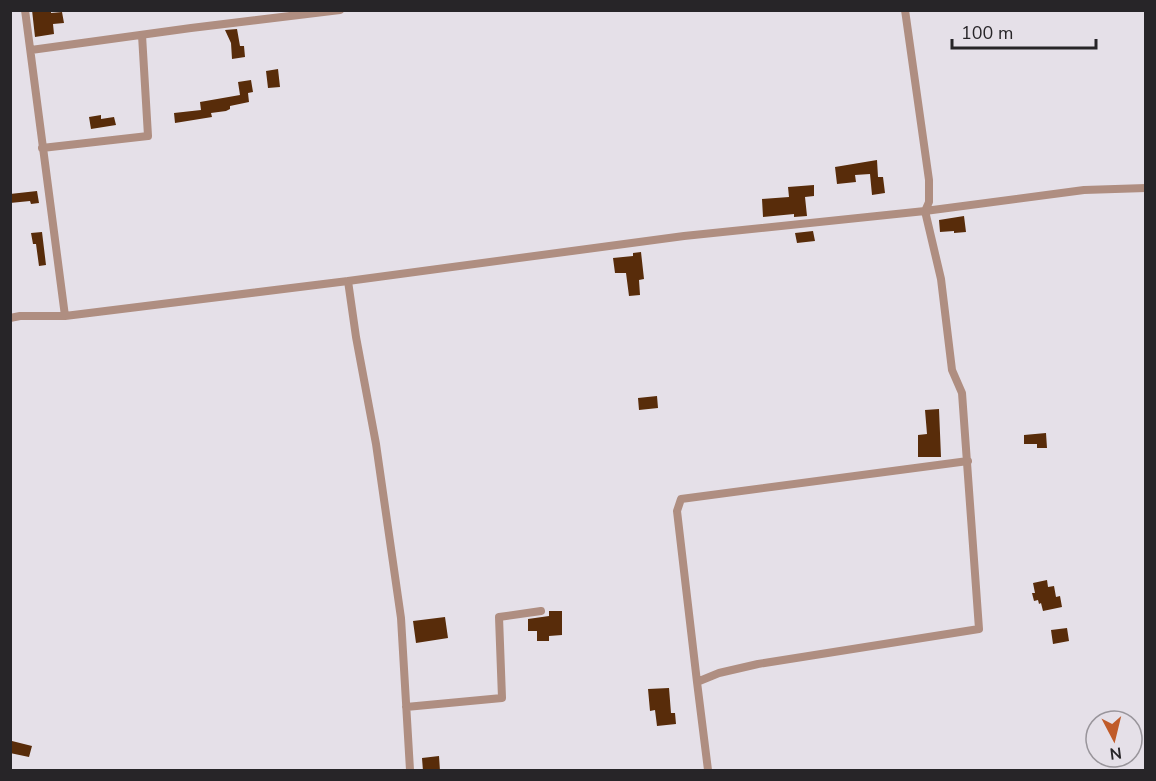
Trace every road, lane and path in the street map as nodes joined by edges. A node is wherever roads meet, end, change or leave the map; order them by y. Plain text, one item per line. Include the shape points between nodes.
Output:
1 (25, 10) edge
2 (340, 10) edge
3 (905, 10) edge
4 (142, 35) junction
5 (31, 50) junction
6 (42, 148) junction
7 (1146, 188) edge
8 (925, 211) junction
9 (348, 281) junction
10 (65, 316) junction
11 (10, 318) edge
12 (968, 461) junction
13 (541, 611) dead end
14 (697, 682) junction
15 (406, 707) junction
16 (410, 771) edge
17 (708, 771) edge

1 - 5 street
2 - 4 street
3 - 8 street via 929,180
4 - 5 street
4 - 6 street via 148,135
5 - 6 street
6 - 10 street
7 - 8 street via 1084,190
8 - 9 street via 684,236
8 - 12 street via 941,279 952,370 962,393
9 - 10 street
9 - 15 street via 401,618
10 - 11 street
12 - 14 street via 979,629 758,664
12 - 14 street via 681,499 677,512
13 - 15 street via 499,617 502,698
14 - 17 street
15 - 16 street

